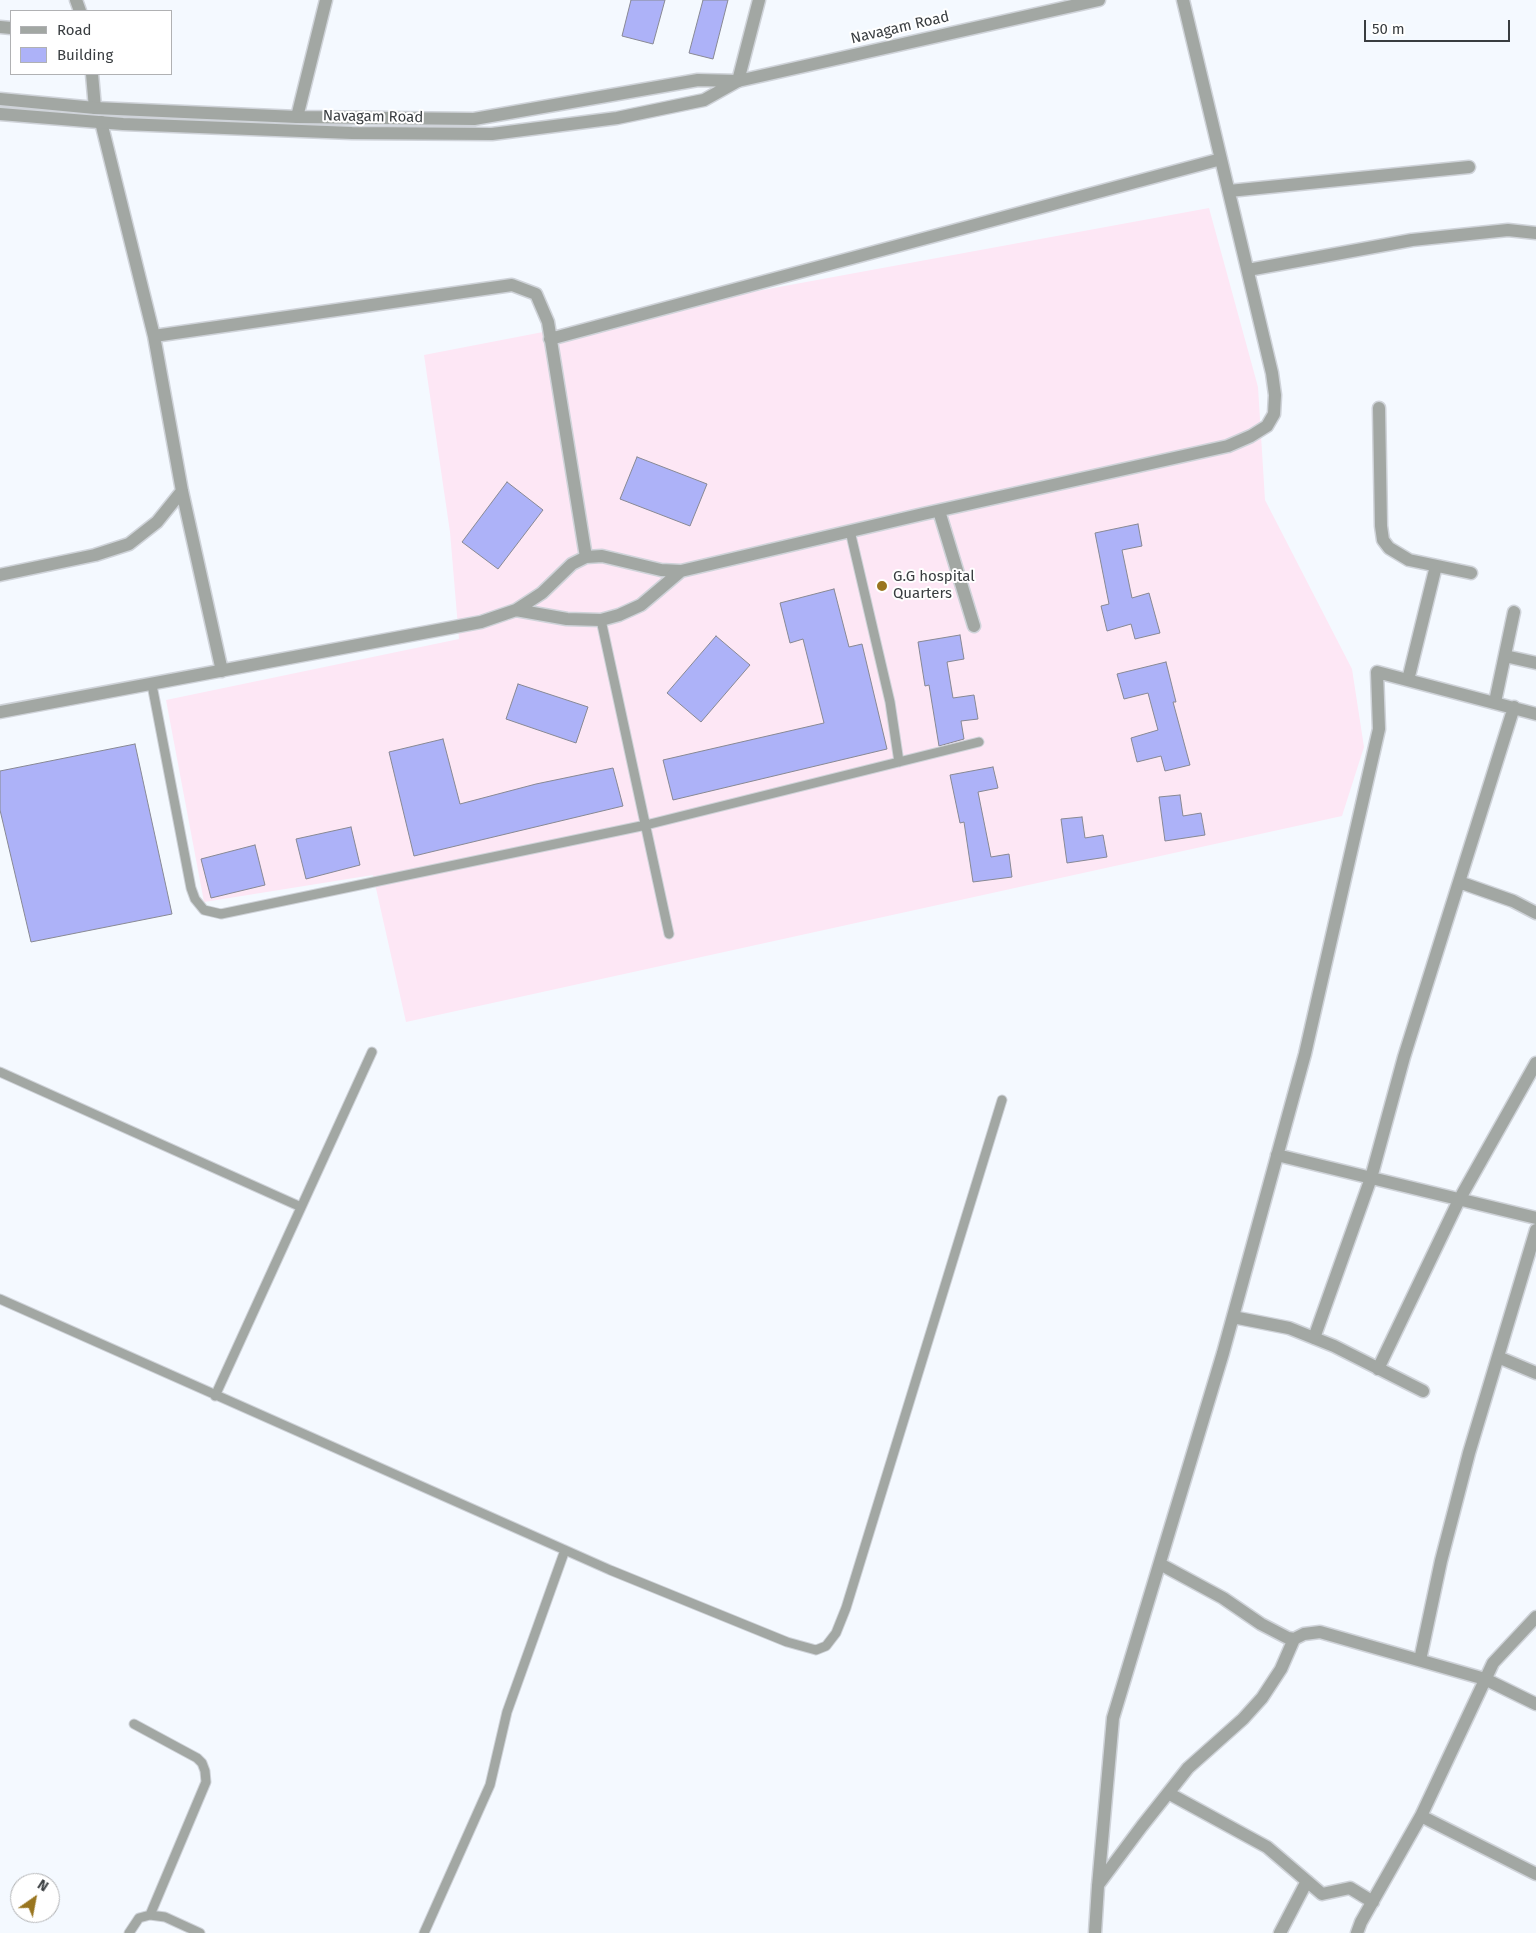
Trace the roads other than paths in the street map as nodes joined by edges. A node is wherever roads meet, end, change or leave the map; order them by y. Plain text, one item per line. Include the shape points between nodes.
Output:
1 (326, 0) edge
2 (760, 0) edge
3 (1099, 0) edge
4 (1183, 0) edge
5 (92, 75) edge
6 (738, 81) junction
7 (0, 99) edge
8 (95, 108) junction
9 (0, 114) edge
10 (297, 117) junction
11 (101, 122) junction
12 (1221, 160) junction
13 (1469, 167) dead end
14 (1229, 191) junction
15 (1536, 233) edge
16 (1248, 270) junction
17 (154, 336) junction
18 (550, 338) junction
19 (1378, 408) dead end
20 (182, 491) junction
21 (939, 511) junction
22 (850, 531) junction
23 (586, 557) junction
24 (1436, 566) junction
25 (681, 571) junction
26 (1471, 574) dead end
27 (0, 575) edge
28 (516, 610) junction
29 (1514, 612) dead end
30 (601, 620) junction
31 (974, 626) dead end
32 (1505, 656) junction
33 (1536, 662) edge
34 (222, 671) junction
35 (1408, 680) junction
36 (152, 685) junction
37 (1495, 702) junction
38 (1514, 707) junction
39 (0, 712) edge
40 (1536, 714) edge
41 (979, 742) dead end
42 (899, 762) junction
43 (646, 825) junction
44 (1459, 882) junction
45 (1536, 912) edge
46 (669, 934) dead end
47 (372, 1052) dead end
48 (1536, 1063) edge
49 (0, 1072) edge
50 (1002, 1100) dead end
51 (1277, 1155) junction
52 (1371, 1178) junction
53 (1459, 1200) junction
54 (301, 1207) junction
55 (1536, 1218) edge
56 (1536, 1230) edge
57 (0, 1299) edge
58 (1232, 1317) junction
59 (1314, 1338) junction
60 (1498, 1357) junction
61 (1378, 1368) junction
62 (1536, 1373) edge
63 (1422, 1392) dead end
64 (215, 1396) junction
65 (565, 1550) junction
66 (1160, 1564) junction
67 (1536, 1617) edge
68 (1294, 1639) junction
69 (1420, 1660) junction
70 (1485, 1679) junction
71 (1536, 1704) edge
72 (134, 1724) dead end
73 (1168, 1793) junction
74 (1421, 1816) junction
75 (1536, 1874) edge
76 (1307, 1881) junction
77 (1098, 1886) junction
78 (1373, 1902) junction
79 (150, 1915) junction
80 (129, 1933) edge
81 (200, 1933) edge
82 (424, 1933) edge
83 (1095, 1933) edge
84 (1280, 1933) edge
85 (1357, 1933) edge

1 - 10 street
2 - 6 street
3 - 6 street, Navagam Road
4 - 12 street
5 - 8 street
6 - 10 street, Navagam Road via 698,80 474,119
6 - 11 street, Navagam Road via 704,100 617,118 492,134 352,133
7 - 8 street, Navagam Road
8 - 10 street, Navagam Road
9 - 11 street, Navagam Road
11 - 17 street
12 - 14 street
12 - 18 street
13 - 14 street
14 - 16 street
15 - 16 street via 1508,230 1412,240
16 - 21 street via 1275,395 1274,414 1267,426 1228,446
17 - 18 street via 512,285 536,294 548,322
17 - 20 street
18 - 23 street
19 - 24 street via 1383,540 1389,548 1410,560
20 - 27 street via 157,522 129,544 95,555
20 - 34 street
21 - 22 street
21 - 31 street
22 - 25 street
22 - 42 lane via 890,702
23 - 25 street via 602,556 661,570
23 - 28 street via 572,564 542,593
24 - 26 street
24 - 35 street
25 - 30 street via 641,605
28 - 30 street via 566,619
28 - 34 street via 481,622
29 - 32 street
30 - 43 lane
32 - 33 street
32 - 37 street
34 - 36 street
35 - 37 street
35 - 51 street via 1377,672 1379,729 1305,1054
36 - 39 street
36 - 43 lane via 191,888 204,910 221,914 240,911
37 - 38 street
38 - 40 street
38 - 44 street
41 - 42 lane
42 - 43 lane
43 - 46 lane
44 - 45 street
44 - 52 street via 1404,1057
47 - 54 lane
48 - 53 street
49 - 54 lane
50 - 65 lane via 846,1608 836,1634 826,1646 816,1650 786,1642
51 - 52 street
51 - 58 street
52 - 53 street
52 - 59 street
53 - 55 street
53 - 61 street
54 - 64 lane
56 - 60 street
57 - 64 lane
58 - 59 street via 1289,1328
58 - 66 street
59 - 61 street
60 - 62 street
60 - 69 street via 1441,1561
61 - 63 street
64 - 65 lane
65 - 82 lane via 507,1712 490,1785
66 - 68 street via 1223,1598 1276,1633
66 - 77 street via 1113,1718
67 - 70 street via 1493,1663
68 - 69 street via 1320,1632
68 - 73 street via 1281,1669 1262,1698 1243,1720 1188,1768
69 - 70 street
70 - 71 street
70 - 74 street
72 - 79 lane via 197,1758 202,1763 206,1782
73 - 76 street via 1267,1847
73 - 77 street
74 - 75 street
74 - 78 street
76 - 78 street via 1322,1894 1350,1888
76 - 84 street
77 - 83 street
78 - 85 street
79 - 80 lane via 139,1918
79 - 81 lane via 165,1917

